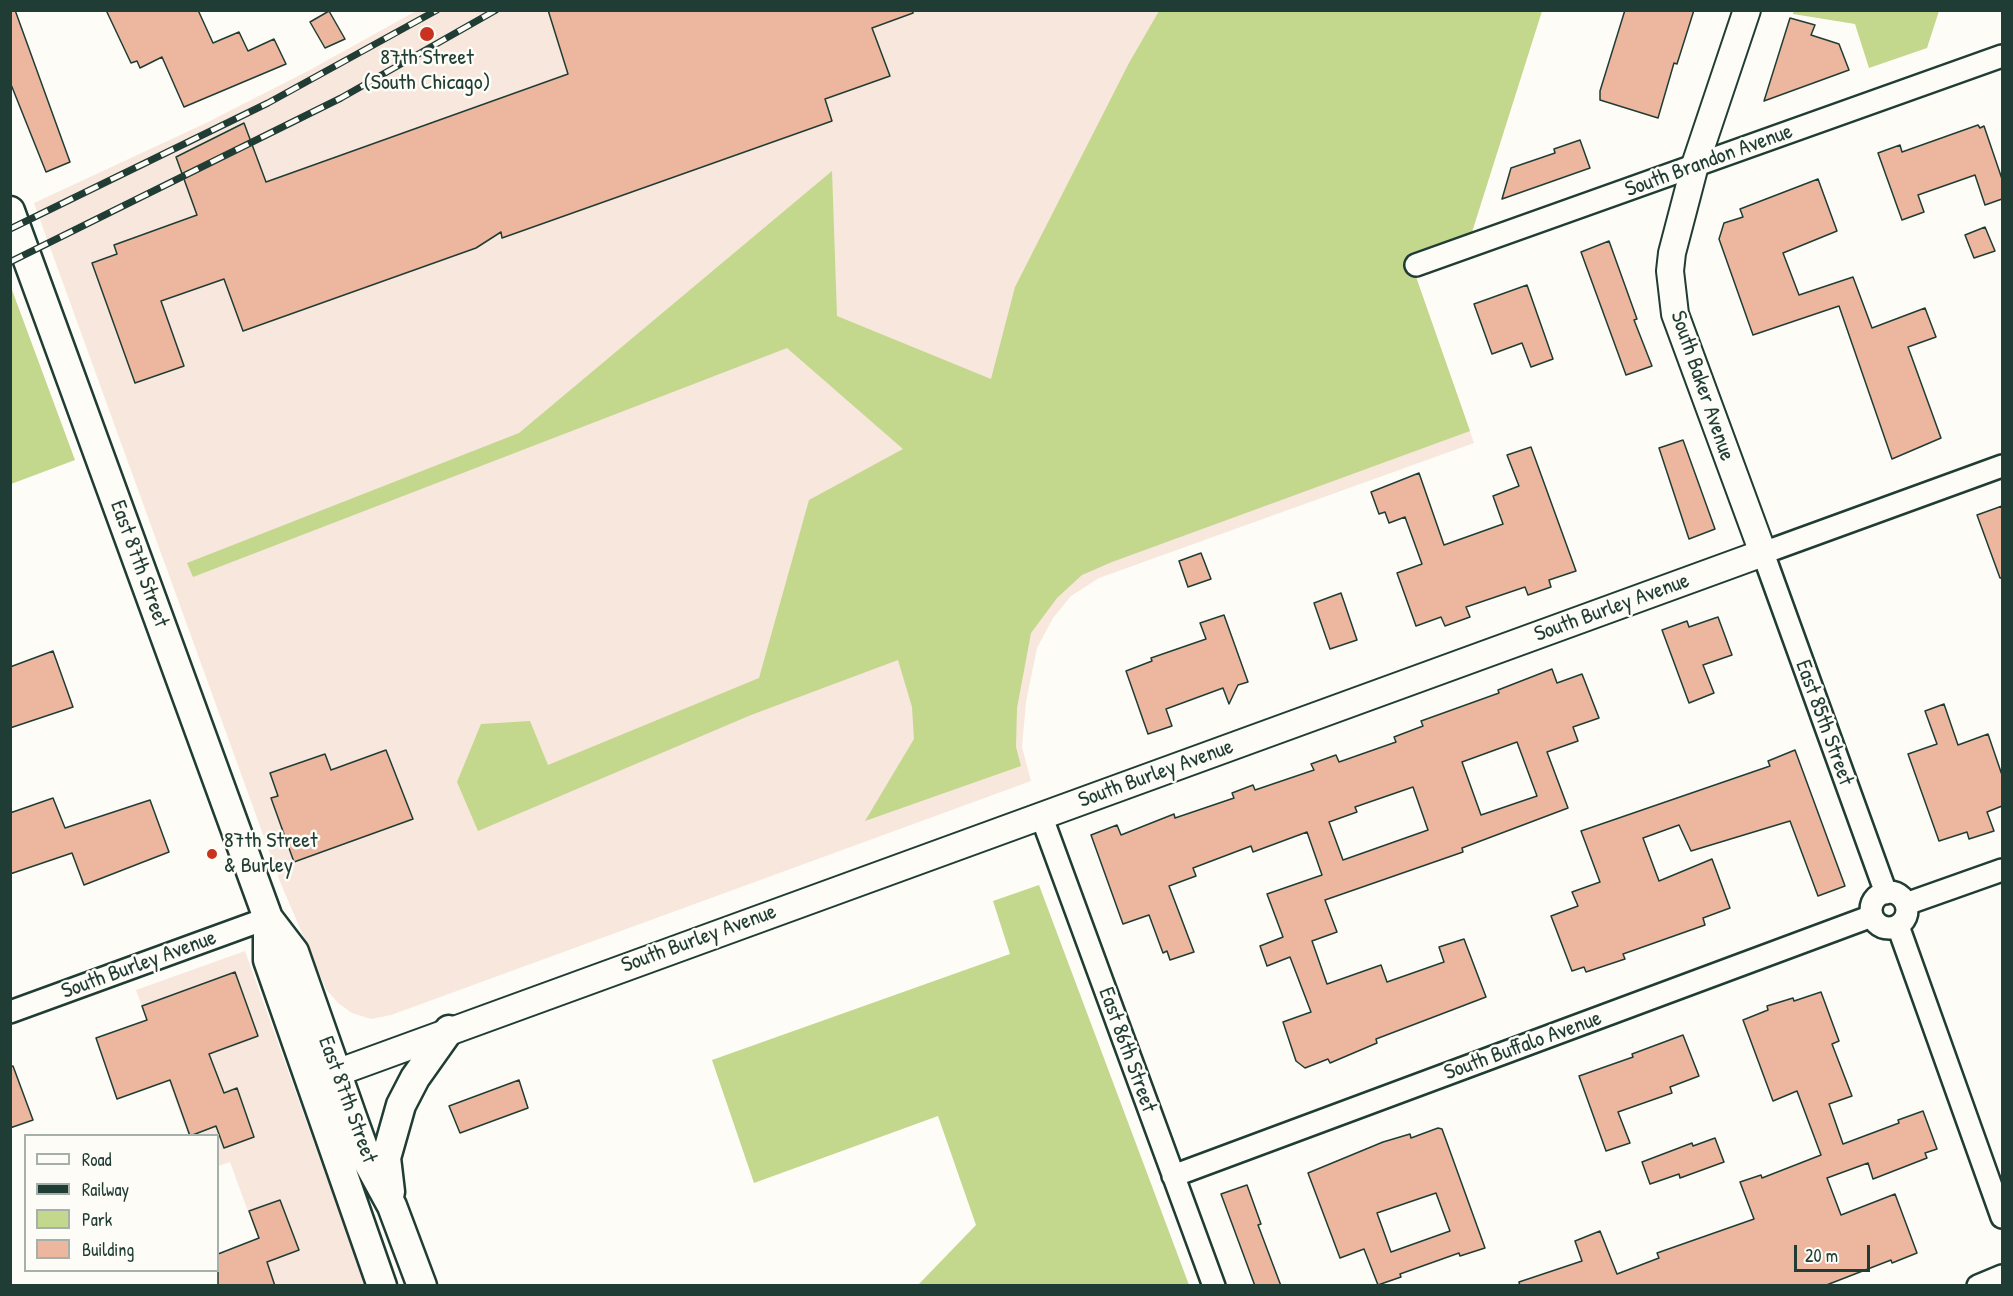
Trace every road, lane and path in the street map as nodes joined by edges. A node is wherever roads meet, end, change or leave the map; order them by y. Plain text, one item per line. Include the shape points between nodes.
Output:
1 (1747, 10) edge
2 (2002, 56) edge
3 (1695, 165) junction
4 (10, 211) edge
5 (1416, 265) dead end
6 (2002, 466) edge
7 (1763, 553) junction
8 (1041, 815) junction
9 (2002, 870) edge
10 (1886, 893) junction
11 (1906, 904) junction
12 (1872, 916) junction
13 (268, 918) junction
14 (1898, 926) junction
15 (10, 1012) edge
16 (449, 1030) junction
17 (336, 1073) junction
18 (310, 1083) junction
19 (1173, 1176) junction
20 (392, 1206) junction
21 (2002, 1217) edge
22 (2002, 1276) edge
23 (382, 1286) edge
24 (422, 1286) edge
25 (1214, 1286) edge
26 (1978, 1286) edge

1 - 3 street, South Baker Avenue
2 - 3 street, South Brandon Avenue
3 - 5 street, South Brandon Avenue
3 - 7 street, South Baker Avenue via 1672,253 1675,314
4 - 13 main road, East 87th Street
6 - 7 street, South Burley Avenue
7 - 8 street, South Burley Avenue
7 - 10 street, East 85th Street
8 - 16 street, South Burley Avenue
8 - 19 street, East 86th Street
9 - 11 street
10 - 11 street via 1896,893
10 - 12 street via 1872,904
11 - 14 street via 1905,919
12 - 14 street via 1883,927
12 - 19 street, South Buffalo Avenue
13 - 15 street, South Burley Avenue
13 - 17 main road, East 87th Street via 294,952
13 - 18 main road, East 87th Street via 268,960
14 - 21 street
16 - 17 street, South Burley Avenue
16 - 20 main road via 415,1078 390,1136 386,1158
17 - 18 street, South Burley Avenue
17 - 20 main road, East 87th Street via 369,1164
18 - 23 main road, East 87th Street
19 - 25 street, East 86th Street
20 - 24 main road, East 87th Street
22 - 26 street

